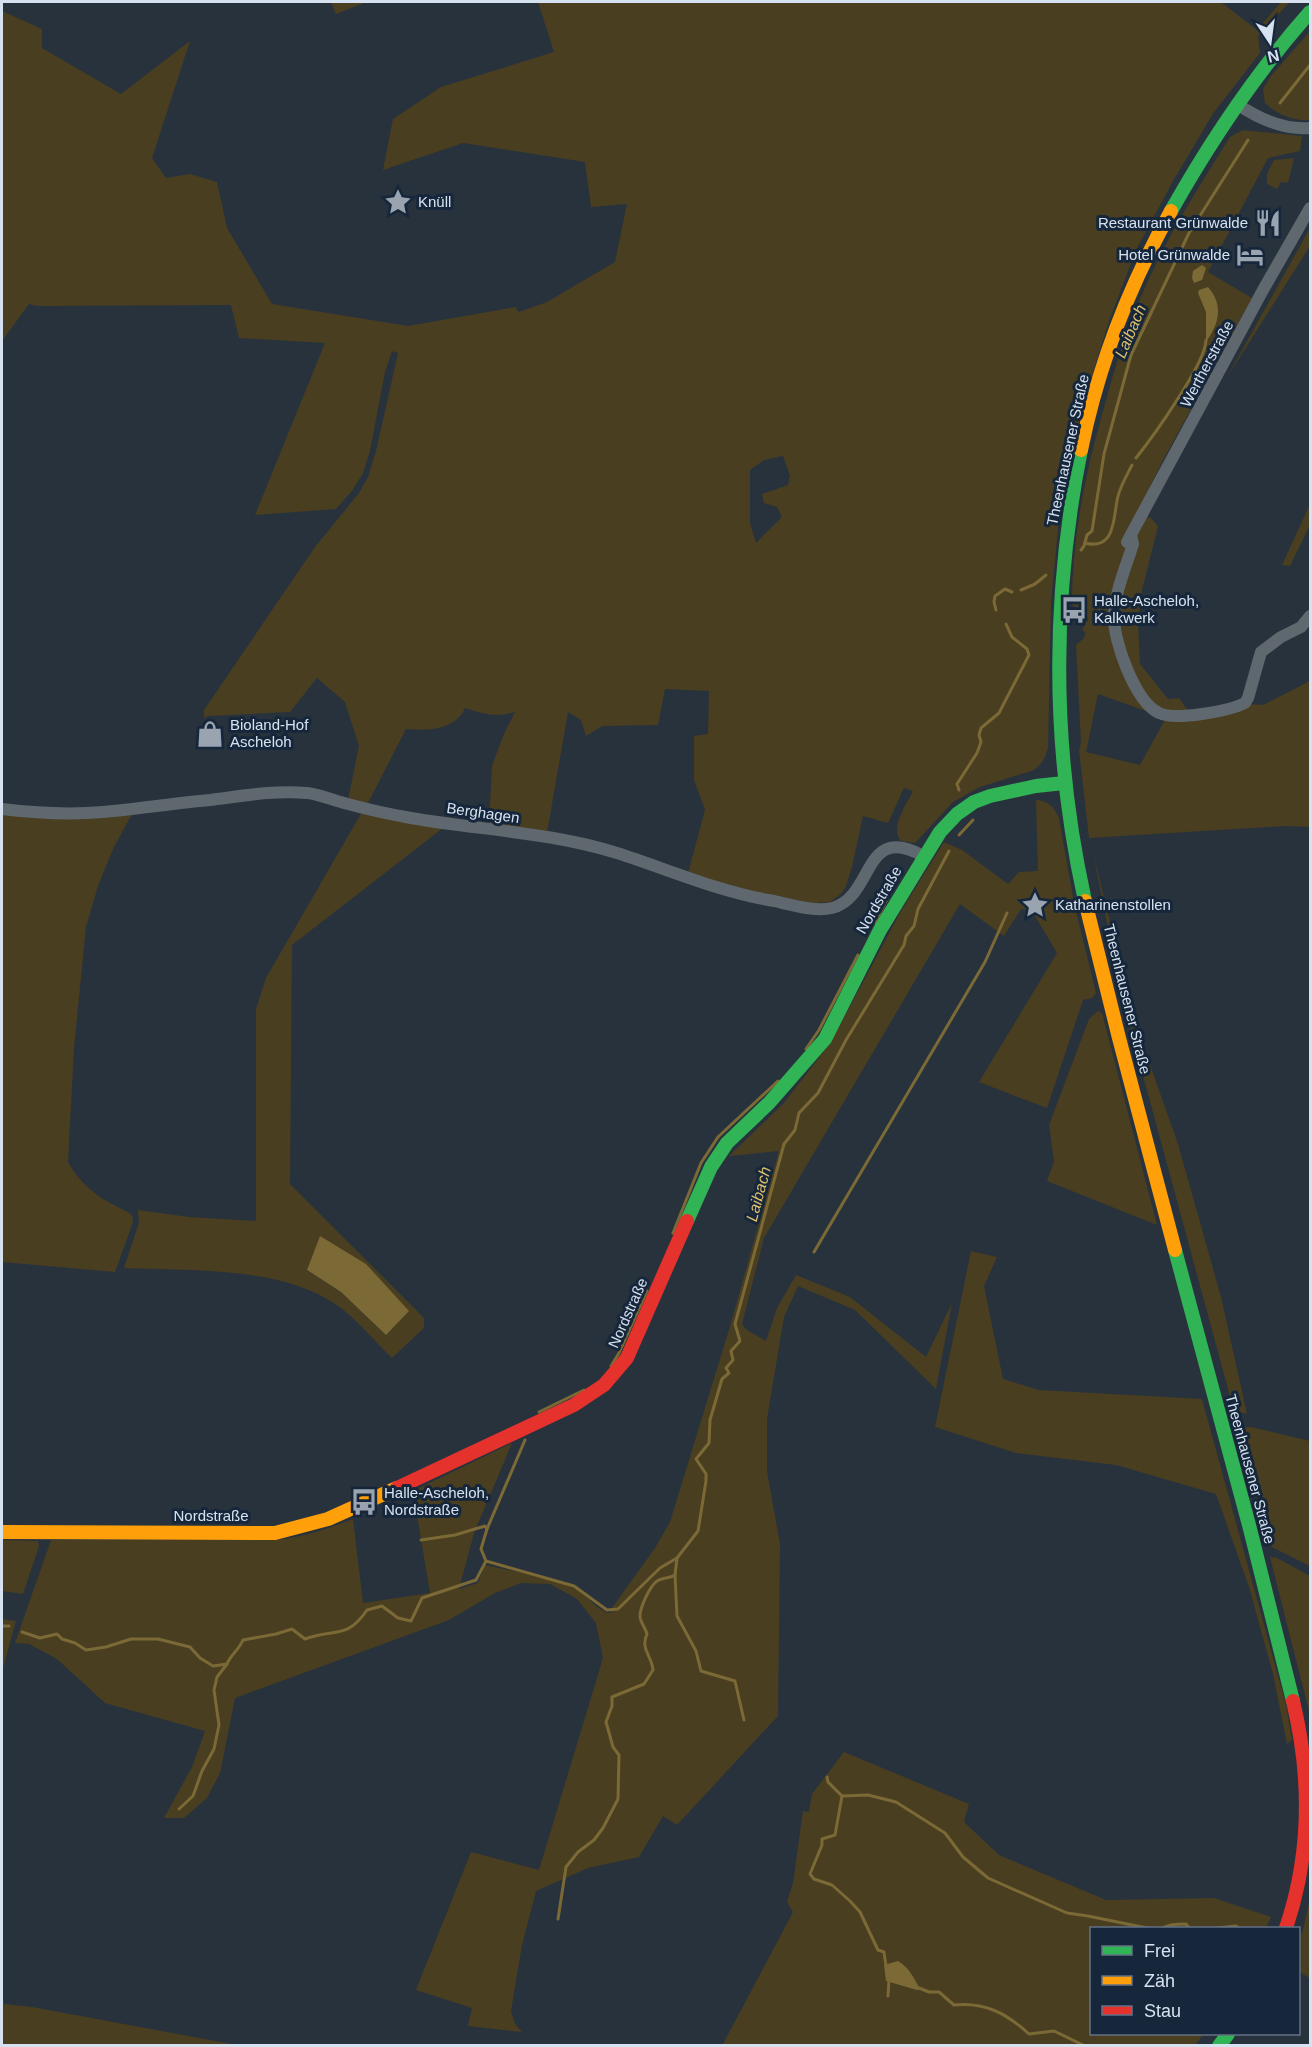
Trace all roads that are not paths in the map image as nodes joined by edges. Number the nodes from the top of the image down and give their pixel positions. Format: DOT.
graph roads {
  1 [pos="1311,12"];
  2 [pos="1237,104"];
  3 [pos="1311,128"];
  4 [pos="1311,208"];
  5 [pos="1131,535"];
  6 [pos="1124,548"];
  7 [pos="1311,616"];
  8 [pos="1064,783"];
  9 [pos="2,809"];
  10 [pos="923,856"];
  11 [pos="2,1532"];
  12 [pos="1307,1753"];
  13 [pos="1287,1927"];
  1 -- 2 [label="main road, Theenhausener Straße"];
  2 -- 3 [label="street"];
  2 -- 8 [label="main road, Theenhausener Straße"];
  4 -- 5 [label="street, Wertherstraße"];
  5 -- 6 [label="street, Wertherstraße"];
  5 -- 7 [label="street, Wertherstraße"];
  8 -- 10 [label="main road, Nordstraße"];
  8 -- 12 [label="main road, Theenhausener Straße"];
  9 -- 10 [label="street, Berghagen"];
  10 -- 11 [label="main road, Nordstraße"];
  12 -- 13 [label="main road, Theenhausener Straße"];
}
